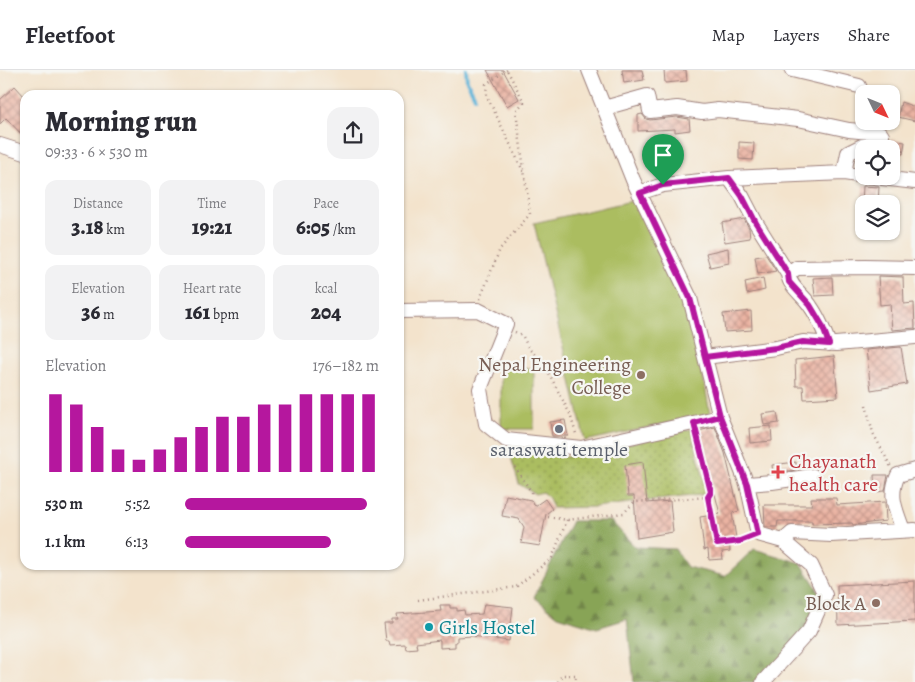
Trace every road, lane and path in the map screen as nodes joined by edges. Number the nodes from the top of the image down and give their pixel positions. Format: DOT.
graph roads {
  1 [pos="507,70"];
  2 [pos="589,70"];
  3 [pos="792,70"];
  4 [pos="855,85"];
  5 [pos="604,108"];
  6 [pos="0,145"];
  7 [pos="20,151"];
  8 [pos="844,173"];
  9 [pos="855,175"];
  10 [pos="525,176"];
  11 [pos="729,178"];
  12 [pos="900,180"];
  13 [pos="915,182"];
  14 [pos="640,193"];
  15 [pos="915,268"];
  16 [pos="788,274"];
  17 [pos="478,310"];
  18 [pos="404,311"];
  19 [pos="506,324"];
  20 [pos="915,338"];
  21 [pos="829,344"];
  22 [pos="705,357"];
  23 [pos="866,405"];
  24 [pos="720,416"];
  25 [pos="694,423"];
  26 [pos="581,448"];
  27 [pos="515,467"];
  28 [pos="915,470"];
  29 [pos="898,475"];
  30 [pos="813,476"];
  31 [pos="747,484"];
  32 [pos="534,496"];
  33 [pos="708,497"];
  34 [pos="548,517"];
  35 [pos="567,520"];
  36 [pos="909,530"];
  37 [pos="758,534"];
  38 [pos="783,542"];
  39 [pos="418,600"];
  40 [pos="558,682"];
  41 [pos="575,682"];
  42 [pos="763,682"];
  1 -- 10 [label="path"];
  1 -- 10 [label="path"];
  2 -- 5 [label="street"];
  3 -- 4 [label="street"];
  5 -- 8 [label="street"];
  5 -- 14 [label="street"];
  6 -- 7 [label="street"];
  8 -- 9 [label="street"];
  8 -- 11 [label="street"];
  10 -- 17 [label="path"];
  11 -- 14 [label="street"];
  11 -- 16 [label="street"];
  12 -- 13 [label="street"];
  14 -- 22 [label="street"];
  15 -- 16 [label="street"];
  16 -- 21 [label="street"];
  17 -- 18 [label="street"];
  17 -- 19 [label="street"];
  19 -- 26 [label="path"];
  19 -- 26 [label="street"];
  20 -- 21 [label="street"];
  21 -- 22 [label="street"];
  22 -- 24 [label="street"];
  23 -- 29 [label="path"];
  24 -- 25 [label="street"];
  24 -- 31 [label="street"];
  25 -- 26 [label="street"];
  25 -- 33 [label="path"];
  27 -- 32 [label="path"];
  28 -- 29 [label="street"];
  29 -- 36 [label="street"];
  30 -- 31 [label="street"];
  31 -- 37 [label="street"];
  33 -- 35 [label="path"];
  33 -- 37 [label="path"];
  34 -- 35 [label="path"];
  35 -- 39 [label="path"];
  36 -- 38 [label="street"];
  37 -- 38 [label="street"];
  38 -- 42 [label="street"];
  40 -- 41 [label="path"];
}
